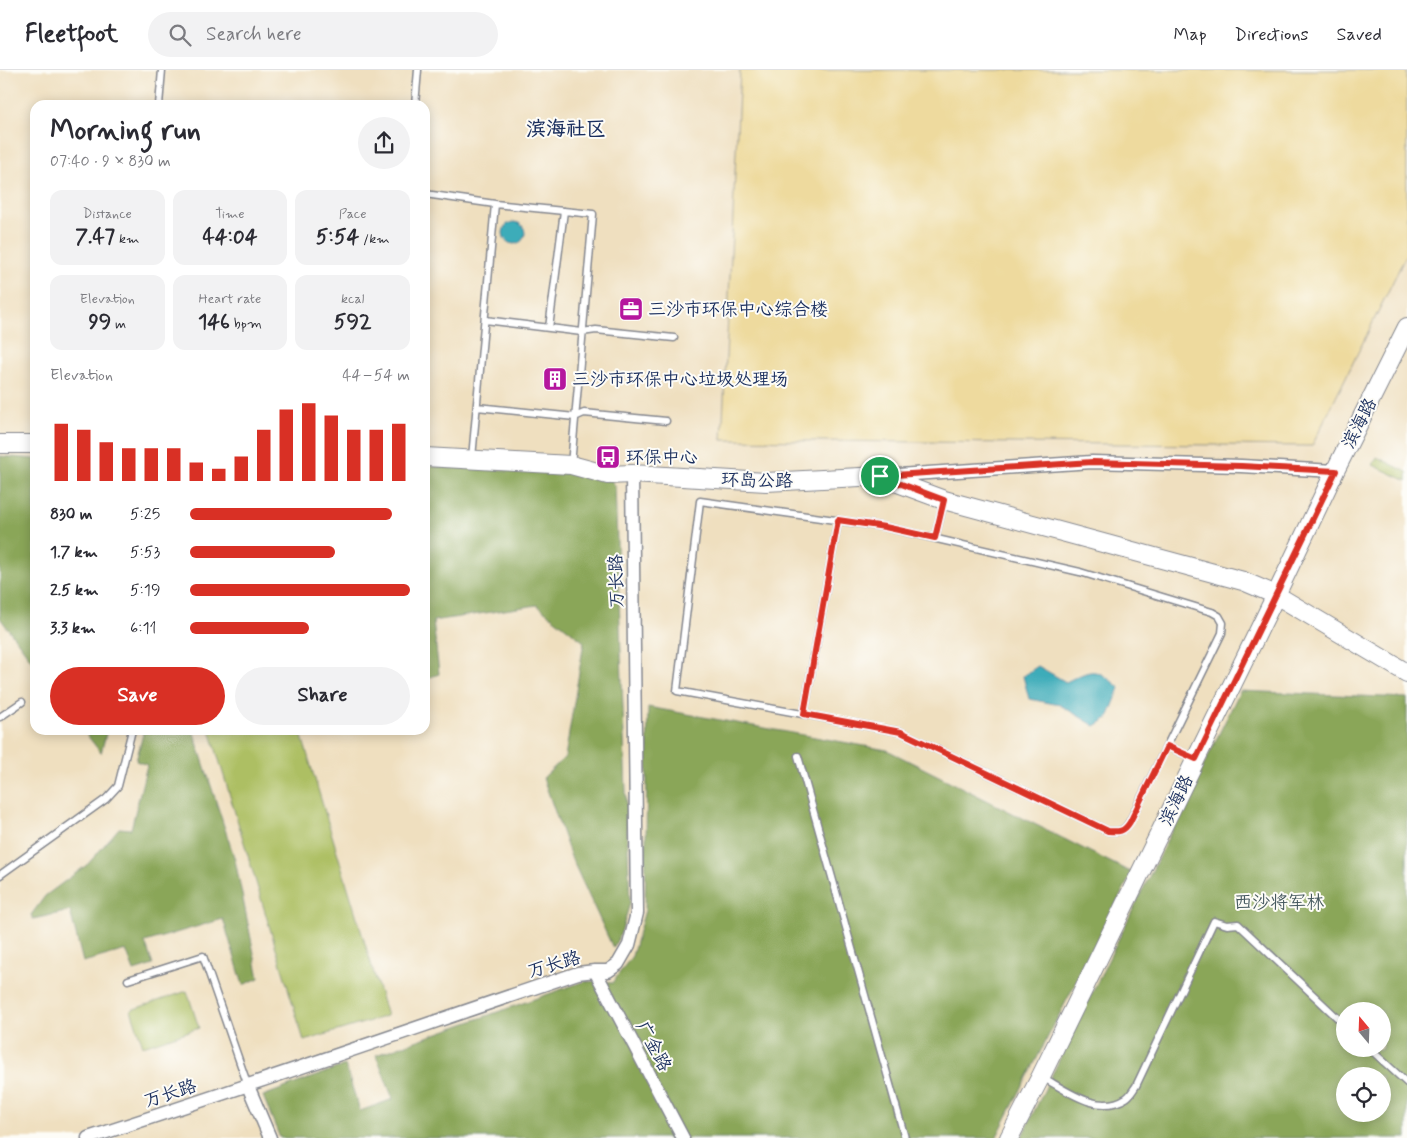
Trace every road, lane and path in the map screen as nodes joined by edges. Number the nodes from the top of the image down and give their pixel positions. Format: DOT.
graph roads {
  1 [pos="162,70"];
  2 [pos="418,70"];
  3 [pos="159,100"];
  4 [pos="415,100"];
  5 [pos="430,195"];
  6 [pos="495,204"];
  7 [pos="564,211"];
  8 [pos="485,320"];
  9 [pos="1407,327"];
  10 [pos="549,328"];
  11 [pos="582,332"];
  12 [pos="674,338"];
  13 [pos="477,407"];
  14 [pos="575,417"];
  15 [pos="666,421"];
  16 [pos="0,444"];
  17 [pos="30,444"];
  18 [pos="430,457"];
  19 [pos="472,459"];
  20 [pos="571,465"];
  21 [pos="1336,471"];
  22 [pos="632,474"];
  23 [pos="880,476"];
  24 [pos="944,500"];
  25 [pos="838,520"];
  26 [pos="935,538"];
  27 [pos="1276,596"];
  28 [pos="1407,673"];
  29 [pos="22,702"];
  30 [pos="804,714"];
  31 [pos="0,717"];
  32 [pos="131,735"];
  33 [pos="1167,746"];
  34 [pos="798,756"];
  35 [pos="1196,759"];
  36 [pos="0,875"];
  37 [pos="594,971"];
  38 [pos="128,980"];
  39 [pos="1336,1017"];
  40 [pos="1380,1058"];
  41 [pos="1041,1076"];
  42 [pos="1407,1083"];
  43 [pos="248,1086"];
  44 [pos="88,1138"];
  45 [pos="270,1138"];
  46 [pos="682,1138"];
  47 [pos="905,1138"];
  48 [pos="1009,1138"];
  1 -- 3 [label="lane"];
  2 -- 4 [label="lane"];
  5 -- 6 [label="lane"];
  6 -- 7 [label="lane"];
  6 -- 8 [label="lane"];
  7 -- 10 [label="lane"];
  7 -- 11 [label="lane"];
  8 -- 10 [label="lane"];
  8 -- 13 [label="lane"];
  9 -- 21 [label="street, 滨海路"];
  10 -- 11 [label="lane"];
  11 -- 12 [label="lane"];
  11 -- 14 [label="lane"];
  13 -- 14 [label="lane"];
  13 -- 19 [label="lane"];
  14 -- 15 [label="lane"];
  14 -- 20 [label="lane"];
  16 -- 17 [label="street"];
  18 -- 19 [label="street, 环岛公路"];
  19 -- 20 [label="street, 环岛公路"];
  20 -- 22 [label="street, 环岛公路"];
  21 -- 23 [label="street"];
  21 -- 27 [label="street, 滨海路"];
  22 -- 23 [label="street, 环岛公路"];
  22 -- 37 [label="street, 万长路"];
  23 -- 24 [label="street"];
  24 -- 26 [label="lane"];
  24 -- 27 [label="street"];
  25 -- 26 [label="lane"];
  25 -- 30 [label="lane"];
  25 -- 30 [label="lane"];
  26 -- 33 [label="lane"];
  27 -- 28 [label="street"];
  27 -- 35 [label="street, 滨海路"];
  29 -- 31 [label="lane"];
  30 -- 33 [label="lane"];
  32 -- 36 [label="lane"];
  33 -- 35 [label="lane"];
  34 -- 47 [label="lane"];
  35 -- 41 [label="street, 滨海路"];
  37 -- 43 [label="street, 万长路"];
  37 -- 46 [label="street, 广金路"];
  38 -- 43 [label="lane"];
  39 -- 41 [label="lane"];
  40 -- 42 [label="lane"];
  41 -- 48 [label="street, 滨海路"];
  43 -- 44 [label="street, 万长路"];
  43 -- 45 [label="street"];
}
